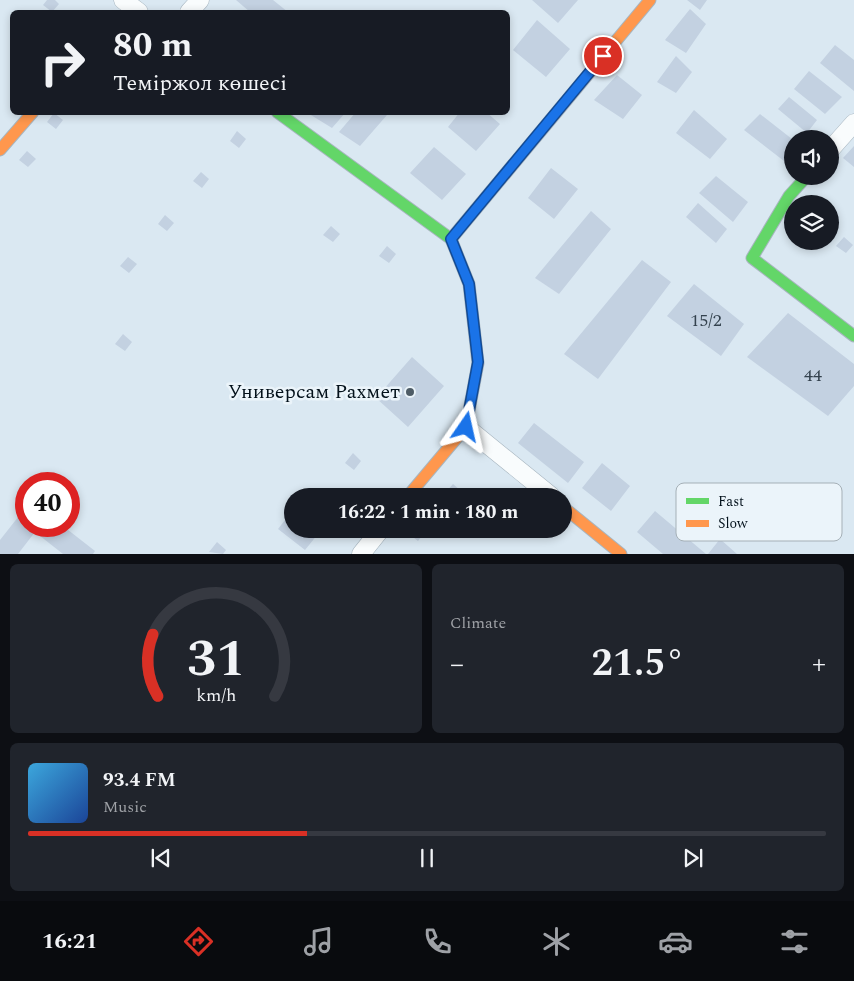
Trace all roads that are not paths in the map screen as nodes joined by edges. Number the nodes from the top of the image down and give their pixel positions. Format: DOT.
graph roads {
  1 [pos="200,0"];
  2 [pos="650,0"];
  3 [pos="191,10"];
  4 [pos="29,115"];
  5 [pos="281,115"];
  6 [pos="854,123"];
  7 [pos="839,140"];
  8 [pos="0,150"];
  9 [pos="799,185"];
  10 [pos="451,239"];
  11 [pos="854,336"];
  12 [pos="466,427"];
  13 [pos="415,488"];
  14 [pos="541,488"];
  15 [pos="572,514"];
  16 [pos="374,538"];
  17 [pos="361,554"];
  18 [pos="621,554"];
  1 -- 3 [label="street"];
  2 -- 10 [label="street"];
  4 -- 8 [label="street"];
  5 -- 10 [label="street"];
  6 -- 7 [label="street"];
  9 -- 11 [label="street"];
  10 -- 12 [label="street"];
  12 -- 13 [label="street"];
  12 -- 14 [label="street"];
  15 -- 18 [label="street"];
  16 -- 17 [label="street"];
}
